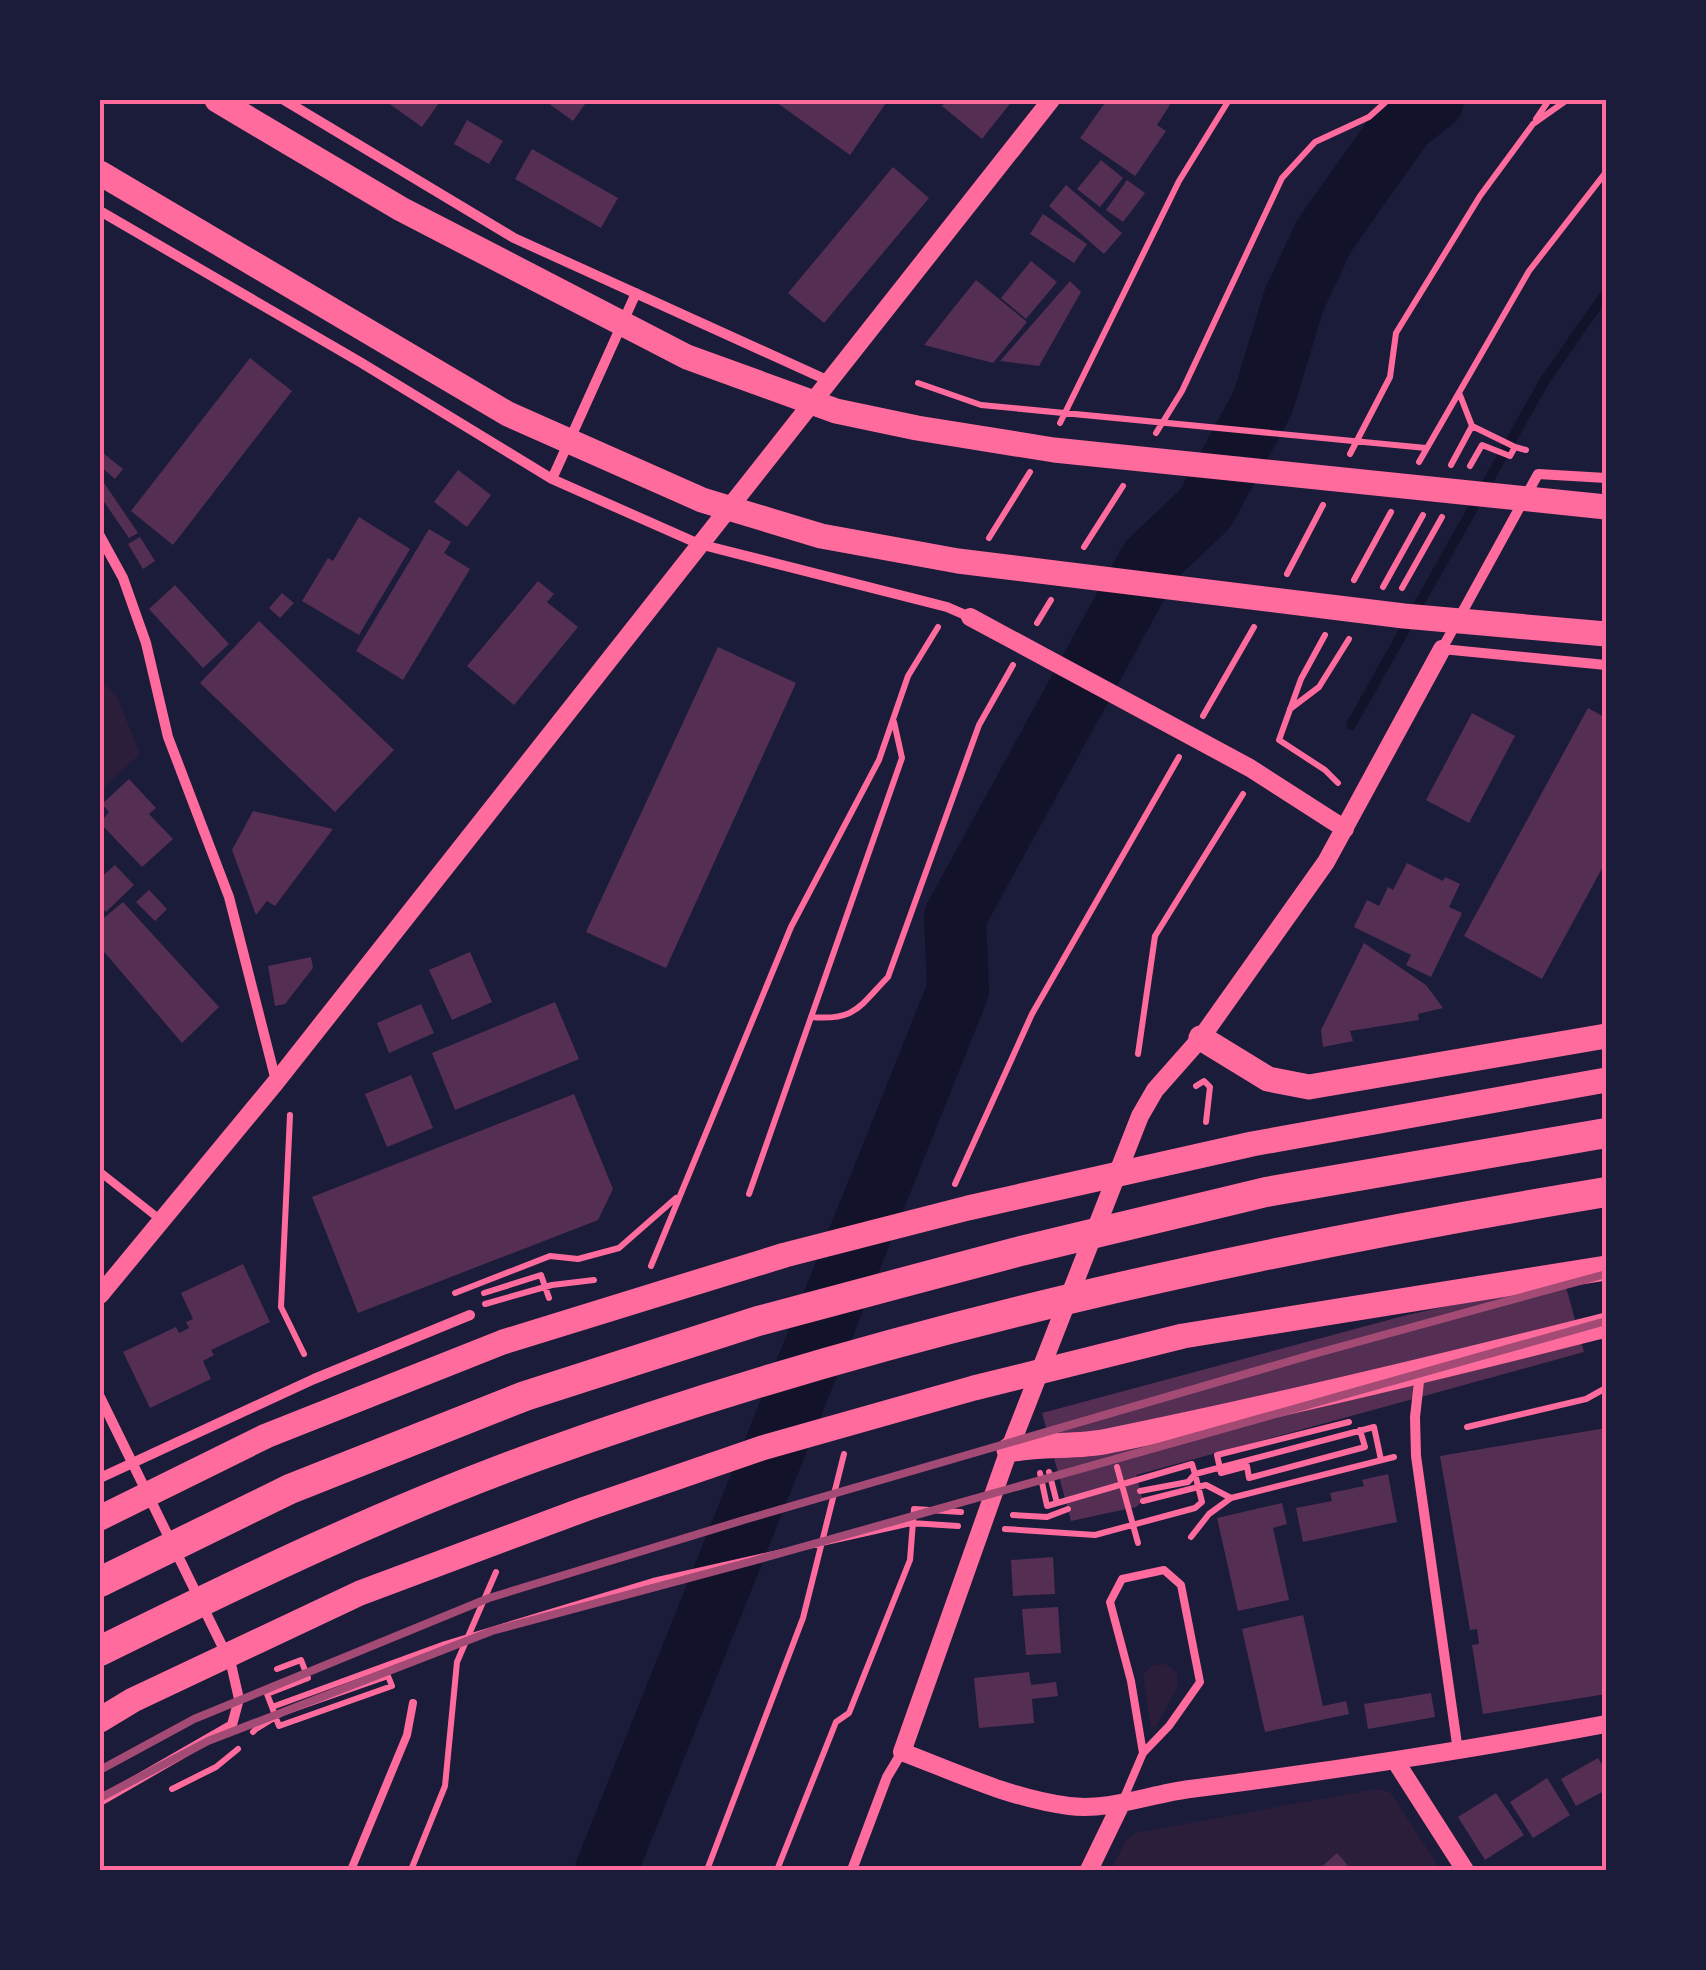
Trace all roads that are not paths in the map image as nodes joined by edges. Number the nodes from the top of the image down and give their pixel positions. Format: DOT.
graph roads {
  1 [pos="216,100"];
  2 [pos="284,100"];
  3 [pos="1051,100"];
  4 [pos="100,173"];
  5 [pos="100,211"];
  6 [pos="636,293"];
  7 [pos="829,381"];
  8 [pos="1606,478"];
  9 [pos="552,479"];
  10 [pos="1606,507"];
  11 [pos="100,536"];
  12 [pos="700,544"];
  13 [pos="970,616"];
  14 [pos="1606,634"];
  15 [pos="1442,650"];
  16 [pos="1606,665"];
  17 [pos="1345,829"];
  18 [pos="1606,1036"];
  19 [pos="1201,1038"];
  20 [pos="1606,1080"];
  21 [pos="276,1082"];
  22 [pos="1606,1133"];
  23 [pos="100,1172"];
  24 [pos="1606,1192"];
  25 [pos="162,1222"];
  26 [pos="1606,1268"];
  27 [pos="100,1295"];
  28 [pos="470,1315"];
  29 [pos="1606,1324"];
  30 [pos="1420,1372"];
  31 [pos="100,1397"];
  32 [pos="1009,1450"];
  33 [pos="130,1463"];
  34 [pos="100,1478"];
  35 [pos="100,1518"];
  36 [pos="100,1582"];
  37 [pos="100,1651"];
  38 [pos="413,1704"];
  39 [pos="100,1720"];
  40 [pos="1606,1724"];
  41 [pos="902,1752"];
  42 [pos="1458,1752"];
  43 [pos="1143,1753"];
  44 [pos="1396,1762"];
  45 [pos="100,1802"];
  46 [pos="1121,1804"];
  47 [pos="351,1870"];
  48 [pos="852,1870"];
  49 [pos="1090,1870"];
  50 [pos="1466,1870"];
  1 -- 10 [label="main road"];
  2 -- 6 [label="street"];
  3 -- 7 [label="street"];
  4 -- 14 [label="main road"];
  5 -- 9 [label="street"];
  6 -- 7 [label="street"];
  6 -- 9 [label="street"];
  7 -- 12 [label="street"];
  8 -- 15 [label="street"];
  9 -- 12 [label="street"];
  11 -- 21 [label="street"];
  12 -- 13 [label="street"];
  12 -- 21 [label="street"];
  13 -- 17 [label="street"];
  15 -- 16 [label="street"];
  15 -- 17 [label="street"];
  17 -- 19 [label="street"];
  18 -- 19 [label="main road"];
  19 -- 32 [label="street"];
  20 -- 35 [label="main road"];
  21 -- 25 [label="street"];
  22 -- 36 [label="highway"];
  23 -- 25 [label="lane"];
  24 -- 37 [label="highway"];
  25 -- 27 [label="street"];
  26 -- 39 [label="main road"];
  28 -- 33 [label="street"];
  29 -- 30 [label="main road"];
  30 -- 32 [label="main road"];
  30 -- 42 [label="street"];
  31 -- 33 [label="street"];
  32 -- 41 [label="street"];
  33 -- 34 [label="street"];
  33 -- 45 [label="street"];
  38 -- 47 [label="lane"];
  40 -- 42 [label="street"];
  41 -- 46 [label="street"];
  41 -- 48 [label="street"];
  42 -- 44 [label="street"];
  43 -- 43 [label="lane"];
  43 -- 46 [label="lane"];
  44 -- 46 [label="street"];
  44 -- 50 [label="street"];
  46 -- 49 [label="street"];
}
